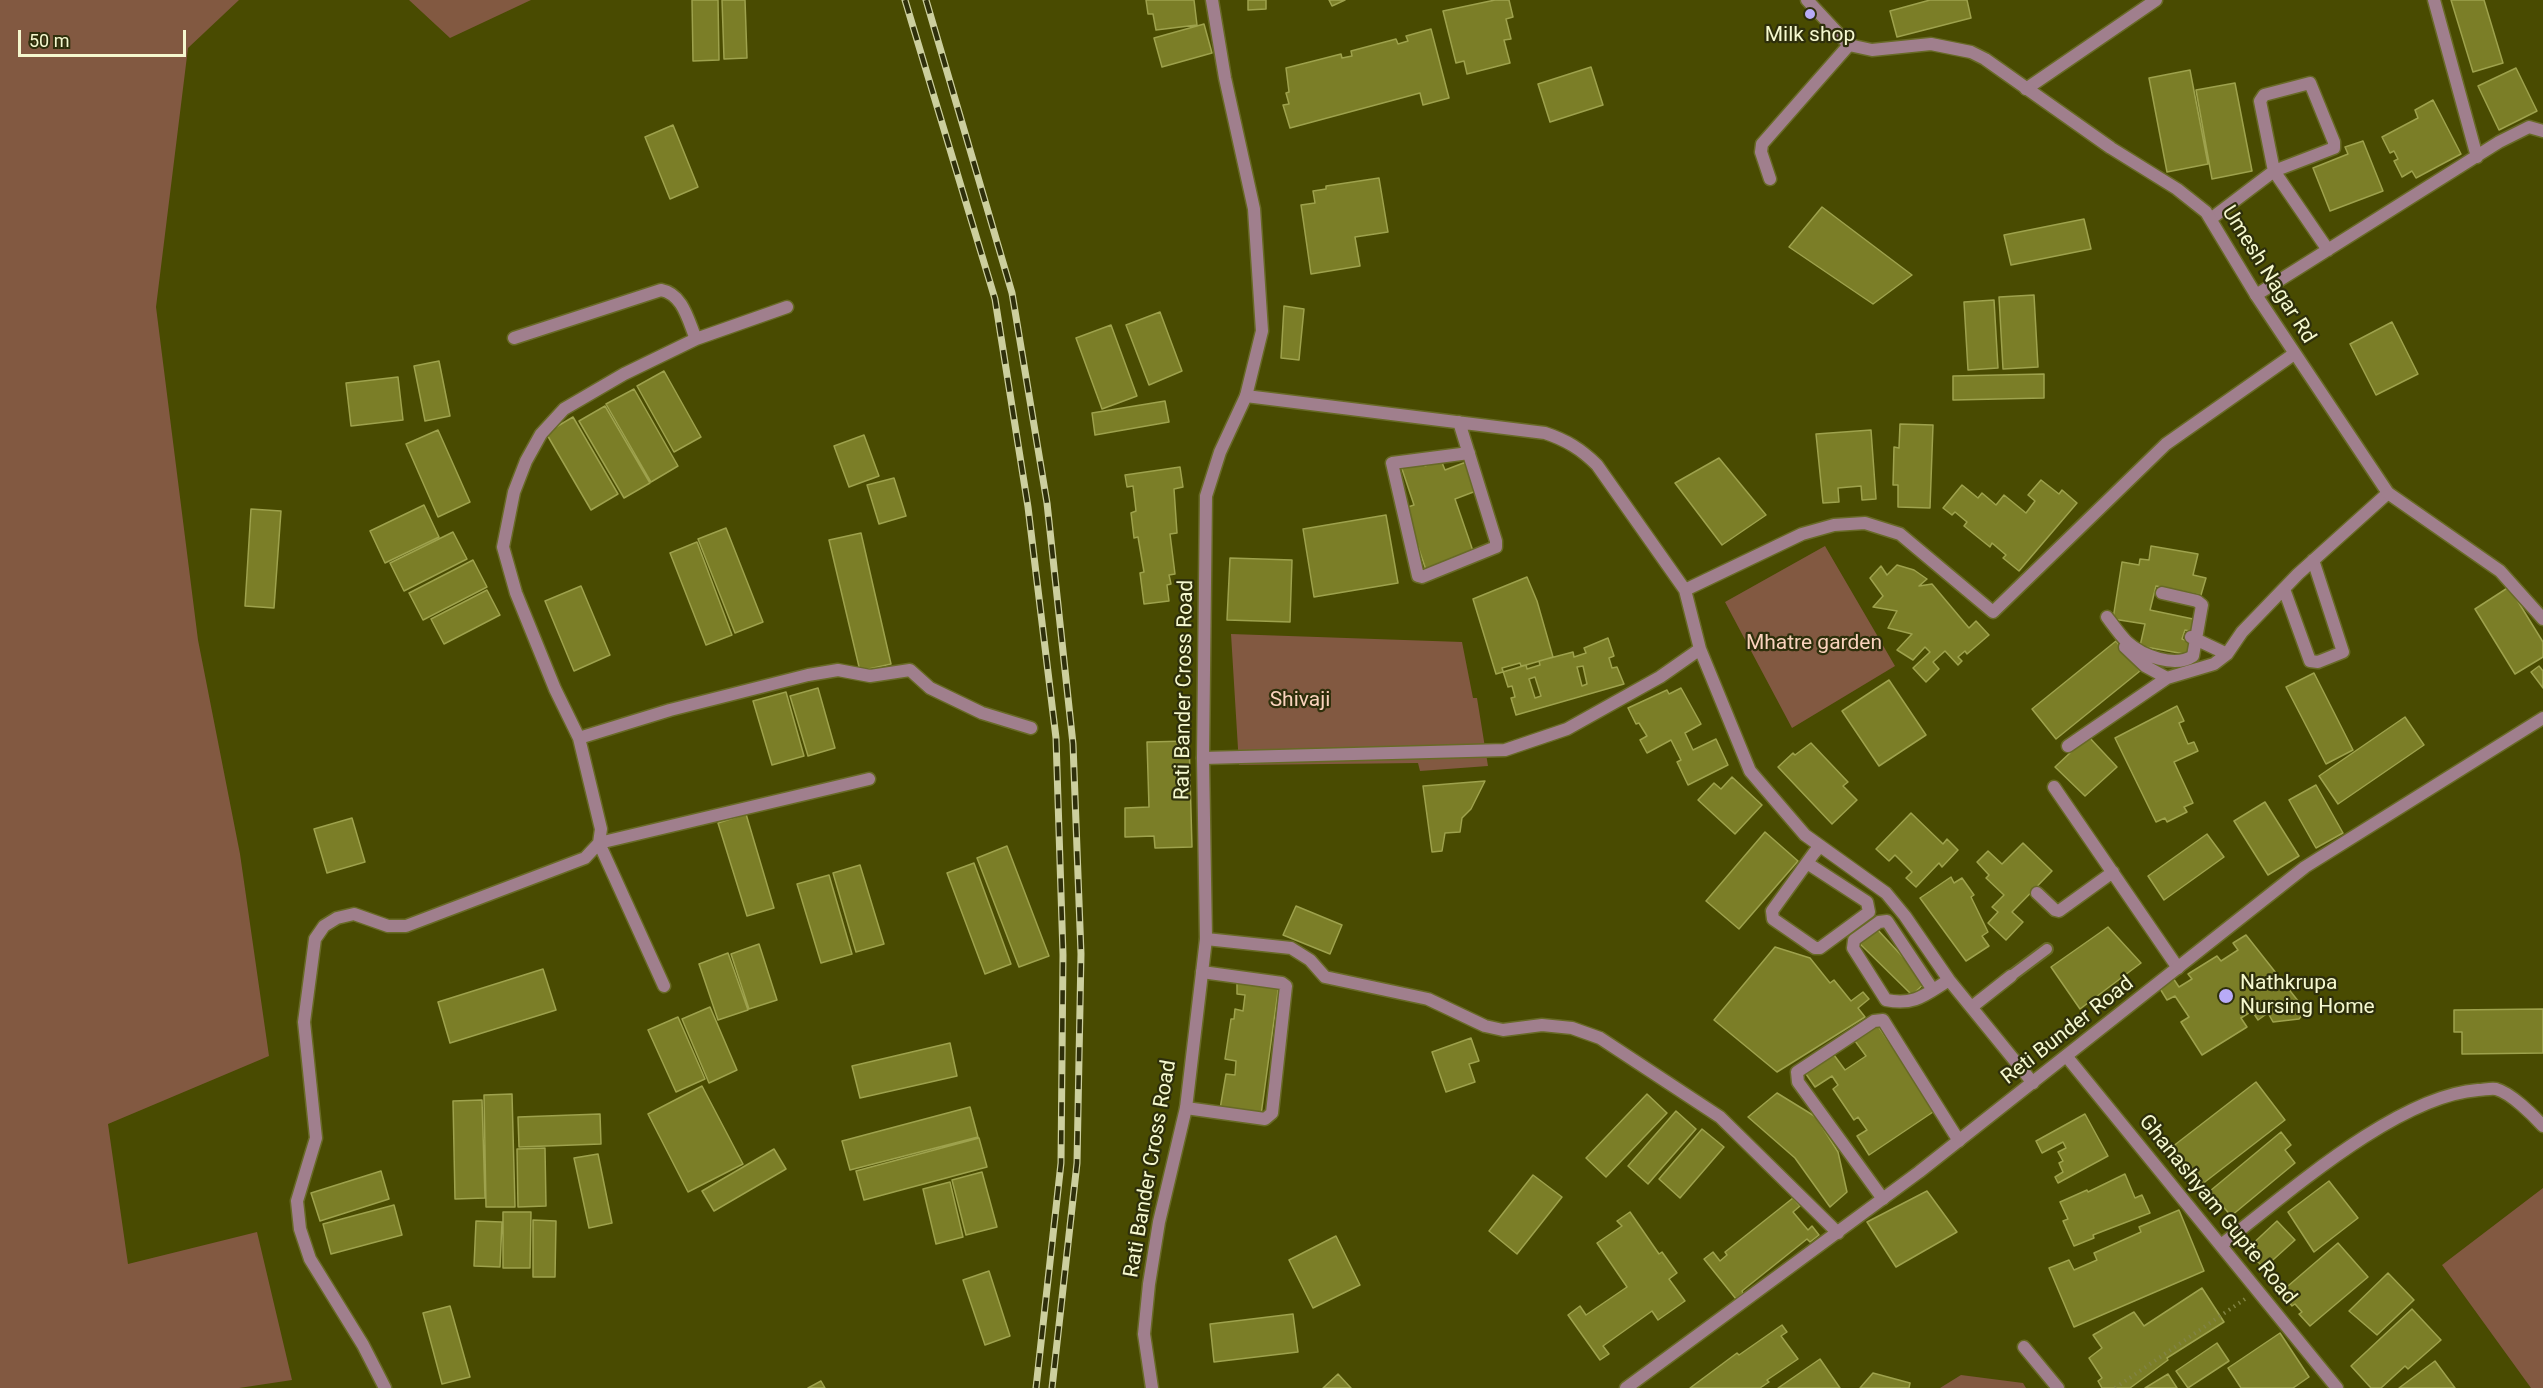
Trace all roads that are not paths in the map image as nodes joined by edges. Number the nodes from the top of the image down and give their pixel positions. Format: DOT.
graph roads {
  1 [pos="1212,0"];
  2 [pos="1807,0"];
  3 [pos="2156,0"];
  4 [pos="2434,0"];
  5 [pos="1849,45"];
  6 [pos="2026,89"];
  7 [pos="2543,131"];
  8 [pos="2477,157"];
  9 [pos="2274,171"];
  10 [pos="1770,179"];
  11 [pos="2212,218"];
  12 [pos="2328,250"];
  13 [pos="2256,296"];
  14 [pos="787,307"];
  15 [pos="514,338"];
  16 [pos="696,339"];
  17 [pos="2294,354"];
  18 [pos="1246,396"];
  19 [pos="1459,422"];
  20 [pos="1469,453"];
  21 [pos="2388,493"];
  22 [pos="2313,560"];
  23 [pos="2284,589"];
  24 [pos="1685,590"];
  25 [pos="2162,593"];
  26 [pos="2107,617"];
  27 [pos="2543,619"];
  28 [pos="2114,636"];
  29 [pos="2193,638"];
  30 [pos="1700,649"];
  31 [pos="2227,654"];
  32 [pos="2167,678"];
  33 [pos="2543,718"];
  34 [pos="1031,728"];
  35 [pos="579,738"];
  36 [pos="2068,746"];
  37 [pos="1203,758"];
  38 [pos="870,779"];
  39 [pos="2054,787"];
  40 [pos="599,843"];
  41 [pos="1820,846"];
  42 [pos="1807,863"];
  43 [pos="2113,872"];
  44 [pos="2037,893"];
  45 [pos="1206,939"];
  46 [pos="2046,949"];
  47 [pos="2178,968"];
  48 [pos="1202,972"];
  49 [pos="2011,976"];
  50 [pos="1949,980"];
  51 [pos="664,986"];
  52 [pos="1933,990"];
  53 [pos="1972,1006"];
  54 [pos="2067,1057"];
  55 [pos="2033,1083"];
  56 [pos="1186,1108"];
  57 [pos="2543,1126"];
  58 [pos="1959,1141"];
  59 [pos="1883,1199"];
  60 [pos="1838,1233"];
  61 [pos="2221,1245"];
  62 [pos="2024,1347"];
  63 [pos="385,1388"];
  64 [pos="1152,1388"];
  65 [pos="1626,1388"];
  66 [pos="2058,1388"];
  67 [pos="2337,1388"];
  1 -- 18 [label="street, Rati Bander Cross Road"];
  2 -- 5 [label="street"];
  3 -- 6 [label="street"];
  4 -- 8 [label="street"];
  5 -- 6 [label="street, Umesh Nagar Rd"];
  5 -- 10 [label="street"];
  6 -- 11 [label="street, Umesh Nagar Rd"];
  7 -- 8 [label="street"];
  8 -- 12 [label="street"];
  9 -- 9 [label="street"];
  9 -- 11 [label="street"];
  9 -- 12 [label="street"];
  11 -- 13 [label="street, Umesh Nagar Rd"];
  12 -- 13 [label="street"];
  13 -- 17 [label="street, Umesh Nagar Rd"];
  14 -- 16 [label="street"];
  15 -- 16 [label="street"];
  16 -- 35 [label="street"];
  17 -- 21 [label="street, Umesh Nagar Rd"];
  17 -- 24 [label="street"];
  18 -- 19 [label="street"];
  18 -- 37 [label="street, Rati Bander Cross Road"];
  19 -- 20 [label="street"];
  19 -- 24 [label="street"];
  20 -- 20 [label="street"];
  21 -- 22 [label="street"];
  21 -- 27 [label="street, Umesh Nagar Rd"];
  22 -- 23 [label="street"];
  22 -- 23 [label="street"];
  23 -- 31 [label="street"];
  24 -- 30 [label="street"];
  25 -- 29 [label="street"];
  26 -- 29 [label="street"];
  28 -- 32 [label="street"];
  29 -- 31 [label="street"];
  30 -- 37 [label="street"];
  30 -- 41 [label="street"];
  31 -- 32 [label="street"];
  32 -- 36 [label="street"];
  33 -- 47 [label="street, Reti Bunder Road"];
  34 -- 35 [label="street"];
  35 -- 40 [label="street"];
  37 -- 45 [label="street, Rati Bander Cross Road"];
  38 -- 40 [label="street"];
  39 -- 43 [label="street"];
  40 -- 51 [label="street"];
  40 -- 63 [label="street"];
  41 -- 42 [label="street"];
  41 -- 50 [label="street"];
  42 -- 42 [label="street"];
  43 -- 44 [label="street"];
  43 -- 47 [label="street"];
  45 -- 48 [label="street, Rati Bander Cross Road"];
  45 -- 60 [label="street"];
  46 -- 49 [label="lane"];
  47 -- 54 [label="street, Reti Bunder Road"];
  48 -- 56 [label="street, Rati Bander Cross Road"];
  48 -- 56 [label="street"];
  49 -- 53 [label="street"];
  50 -- 52 [label="street"];
  50 -- 53 [label="street"];
  52 -- 52 [label="street"];
  53 -- 55 [label="street"];
  54 -- 55 [label="street, Reti Bunder Road"];
  54 -- 61 [label="street, Ghanashyam Gupte Road"];
  55 -- 58 [label="street, Reti Bunder Road"];
  56 -- 64 [label="street, Rati Bander Cross Road"];
  57 -- 61 [label="street"];
  58 -- 59 [label="street, Reti Bunder Road"];
  58 -- 59 [label="street"];
  59 -- 60 [label="street, Reti Bunder Road"];
  60 -- 65 [label="street, Reti Bunder Road"];
  61 -- 67 [label="street, Ghanashyam Gupte Road"];
  62 -- 66 [label="street"];
}
